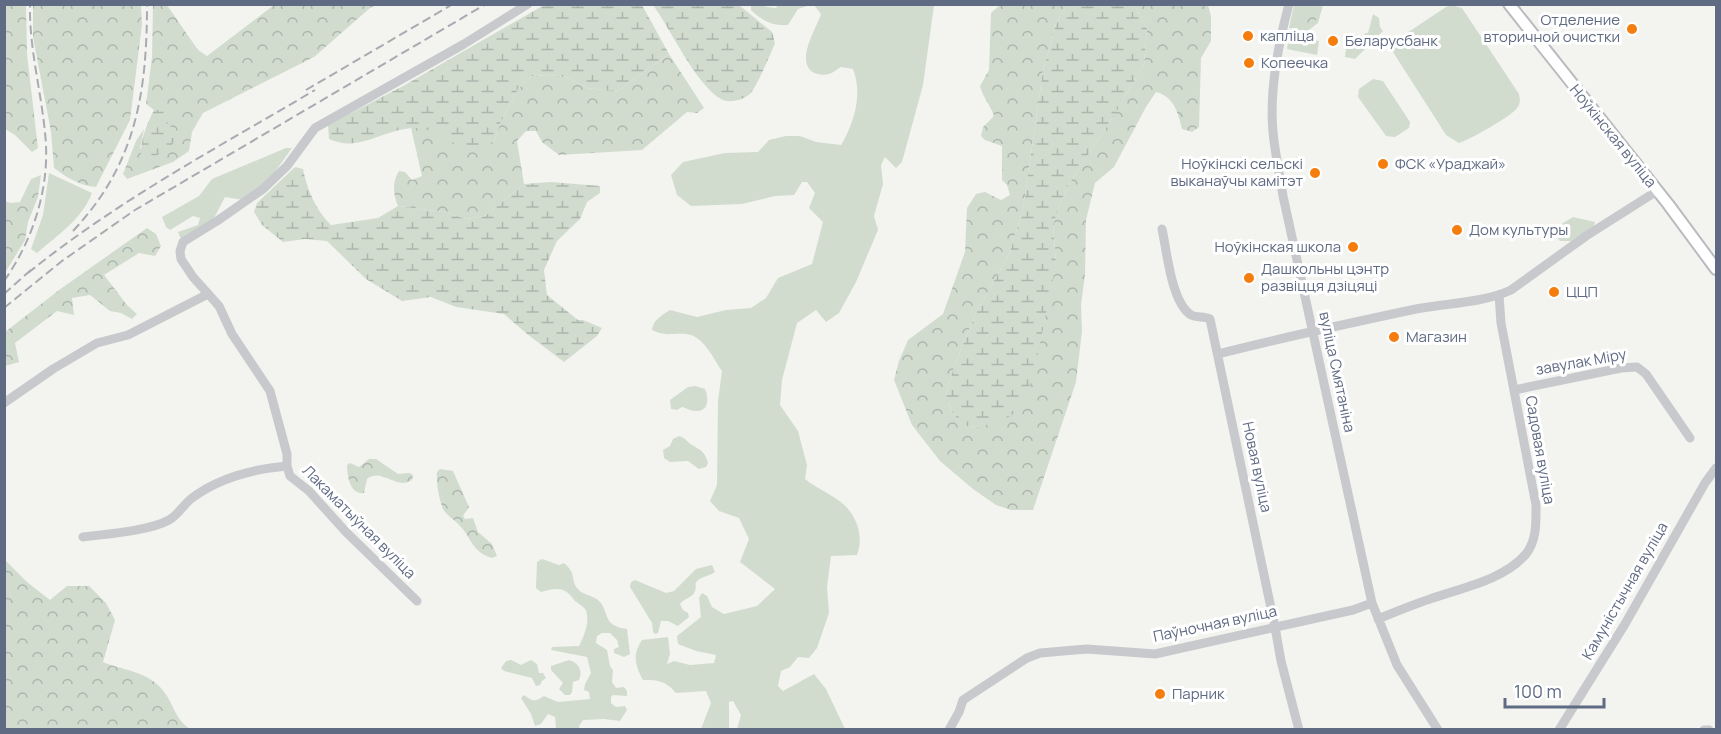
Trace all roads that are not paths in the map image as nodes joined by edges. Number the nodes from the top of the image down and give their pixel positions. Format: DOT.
graph roads {
  1 [pos="528,4"];
  2 [pos="1289,4"];
  3 [pos="1509,4"];
  4 [pos="1657,191"];
  5 [pos="1162,229"];
  6 [pos="1716,269"];
  7 [pos="208,294"];
  8 [pos="1499,296"];
  9 [pos="1312,330"];
  10 [pos="1218,354"];
  11 [pos="1514,390"];
  12 [pos="4,403"];
  13 [pos="1690,438"];
  14 [pos="287,466"];
  15 [pos="1716,468"];
  16 [pos="83,537"];
  17 [pos="417,601"];
  18 [pos="1372,603"];
  19 [pos="1378,619"];
  20 [pos="1275,627"];
  21 [pos="949,729"];
  22 [pos="1299,729"];
  23 [pos="1438,729"];
  24 [pos="1559,729"];
  25 [pos="1704,729"];
  26 [pos="1709,729"];
  1 -- 7 [label="street"];
  2 -- 9 [label="street, вуліца Смятаніна"];
  3 -- 4 [label="main road, Ноўкінская вуліца"];
  4 -- 6 [label="main road, Ноўкінская вуліца"];
  4 -- 8 [label="street"];
  5 -- 10 [label="street, Новая вуліца"];
  7 -- 12 [label="street"];
  7 -- 14 [label="street"];
  8 -- 9 [label="street"];
  8 -- 11 [label="street, Садовая вуліца"];
  9 -- 10 [label="street"];
  9 -- 18 [label="street, вуліца Смятаніна"];
  10 -- 20 [label="street, Новая вуліца"];
  11 -- 13 [label="street, завулак Міру"];
  11 -- 19 [label="street, Садовая вуліца"];
  14 -- 16 [label="street, Лакаматыўная вуліца"];
  14 -- 17 [label="street, Лакаматыўная вуліца"];
  15 -- 24 [label="street, Камуністычная вуліца"];
  18 -- 19 [label="street, вуліца Смятаніна"];
  18 -- 20 [label="street, Паўночная вуліца"];
  19 -- 23 [label="street, вуліца Смятаніна"];
  20 -- 21 [label="street, Паўночная вуліца"];
  20 -- 22 [label="street, Новая вуліца"];
  25 -- 26 [label="street"];
}
